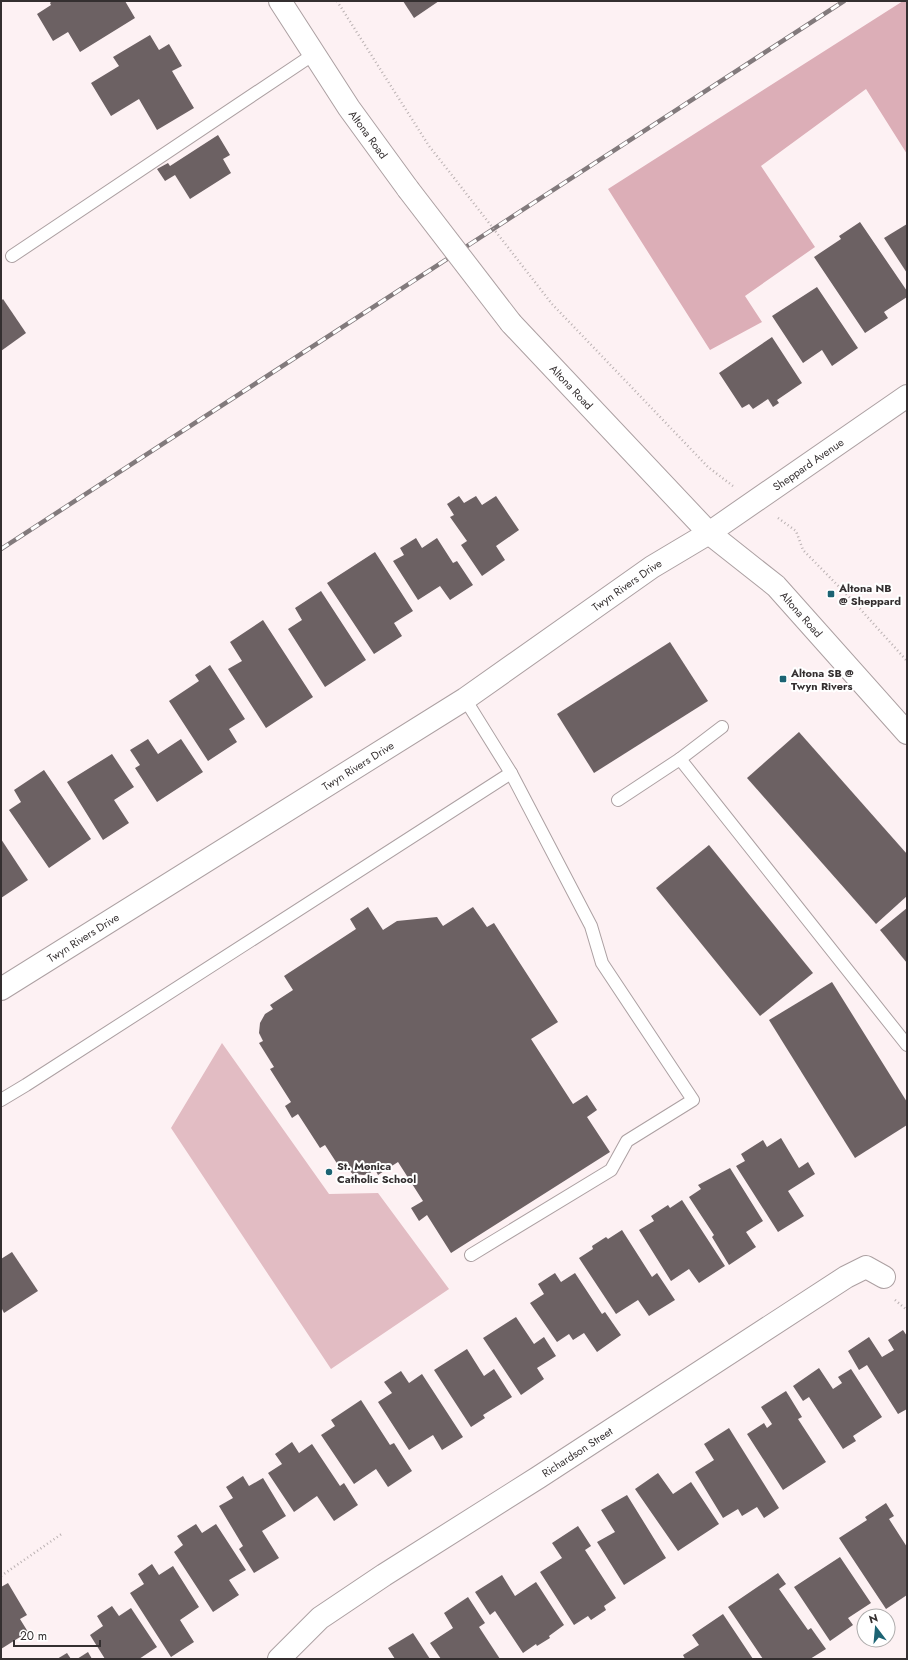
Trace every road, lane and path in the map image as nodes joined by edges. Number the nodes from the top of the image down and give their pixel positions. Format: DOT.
graph roads {
  1 [pos="280,1"];
  2 [pos="337,1"];
  3 [pos="314,54"];
  4 [pos="12,256"];
  5 [pos="907,396"];
  6 [pos="755,501"];
  7 [pos="709,533"];
  8 [pos="907,662"];
  9 [pos="465,699"];
  10 [pos="722,727"];
  11 [pos="907,734"];
  12 [pos="680,759"];
  13 [pos="511,773"];
  14 [pos="618,800"];
  15 [pos="1,989"];
  16 [pos="907,1045"];
  17 [pos="1,1100"];
  18 [pos="471,1255"];
  19 [pos="884,1278"];
  20 [pos="63,1532"];
  21 [pos="1,1576"];
  22 [pos="279,1659"];
  1 -- 3 [label="street, Altona Road"];
  2 -- 6 [label="path, bridge"];
  3 -- 4 [label="lane"];
  3 -- 7 [label="street, Altona Road, bridge"];
  5 -- 6 [label="street, Sheppard Avenue"];
  6 -- 7 [label="street, Sheppard Avenue"];
  6 -- 8 [label="path"];
  7 -- 9 [label="street, Twyn Rivers Drive"];
  7 -- 11 [label="street, Altona Road"];
  9 -- 13 [label="lane"];
  9 -- 15 [label="street, Twyn Rivers Drive"];
  10 -- 12 [label="lane"];
  12 -- 14 [label="lane"];
  12 -- 16 [label="lane"];
  13 -- 17 [label="lane"];
  13 -- 18 [label="lane"];
  19 -- 22 [label="street, Richardson Street"];
  20 -- 21 [label="path"];
}
